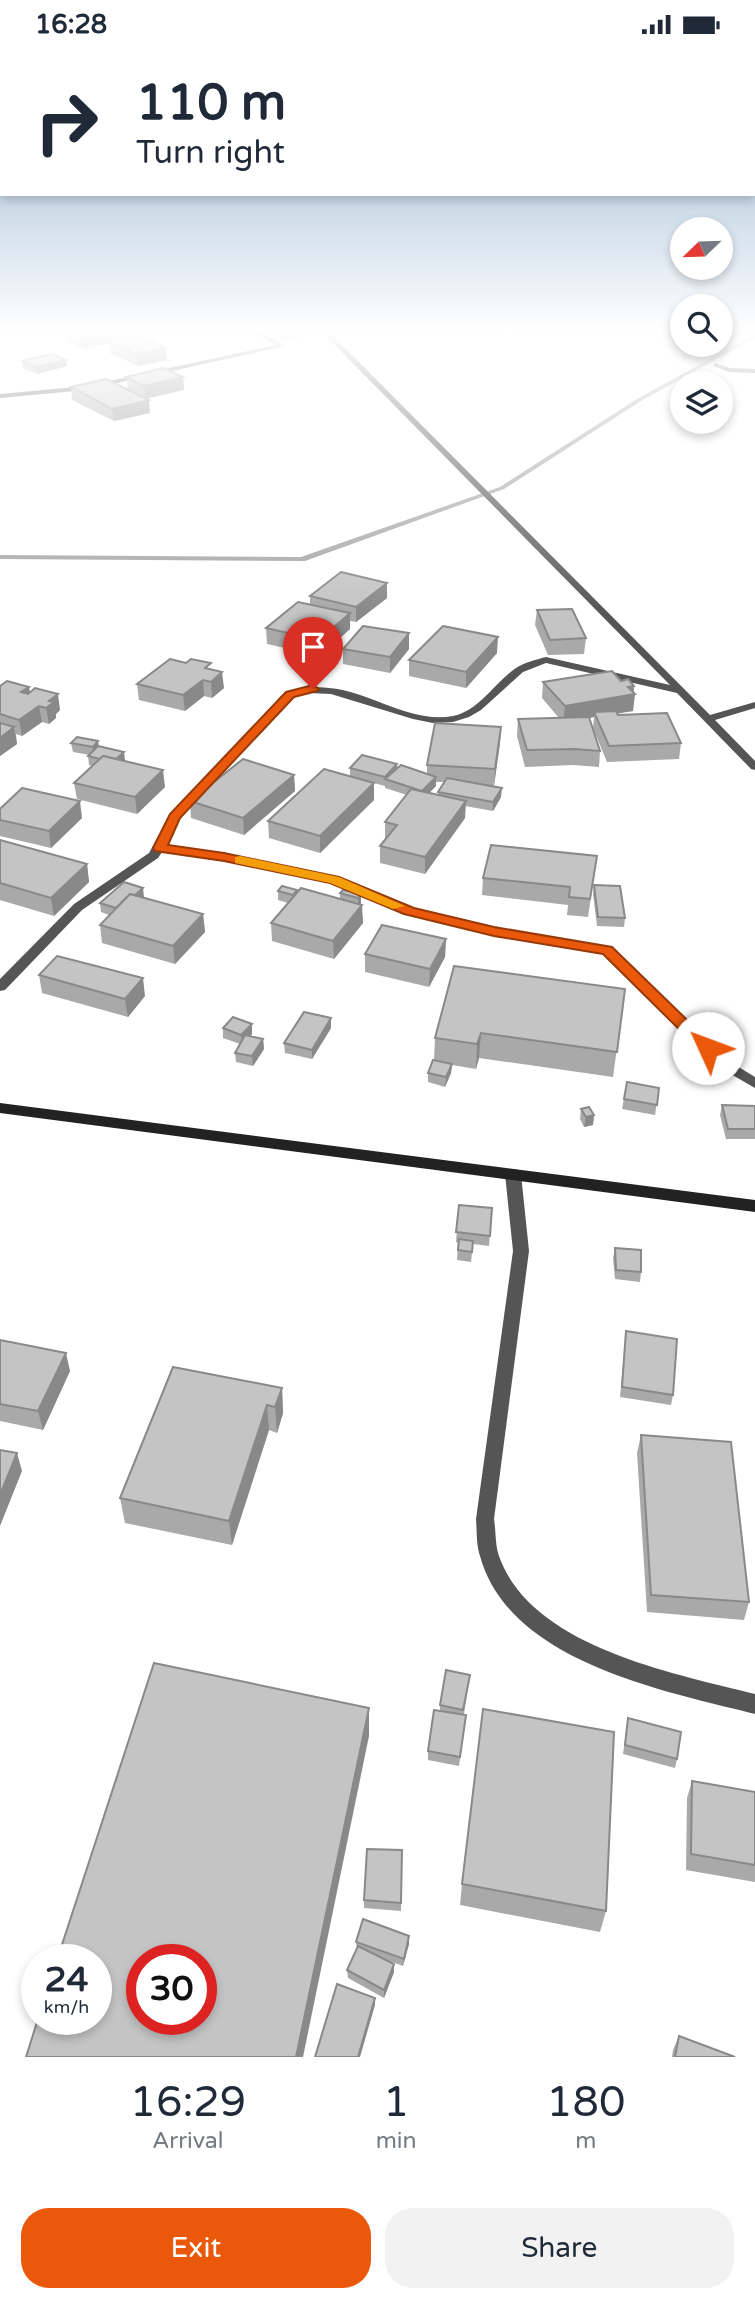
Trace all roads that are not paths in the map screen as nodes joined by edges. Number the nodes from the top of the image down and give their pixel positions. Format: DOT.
graph roads {
  1 [pos="419,426"];
  2 [pos="678,690"];
  3 [pos="755,705"];
  4 [pos="707,719"];
  5 [pos="755,767"];
  6 [pos="160,848"];
  7 [pos="0,987"];
  8 [pos="755,1083"];
  9 [pos="0,1108"];
  10 [pos="513,1174"];
  11 [pos="755,1206"];
  12 [pos="755,1704"];
  1 -- 2 [label="street"];
  2 -- 4 [label="street"];
  2 -- 6 [label="street"];
  3 -- 4 [label="street"];
  4 -- 5 [label="street"];
  6 -- 7 [label="street"];
  6 -- 8 [label="street"];
  9 -- 10 [label="main road"];
  10 -- 11 [label="main road"];
  10 -- 12 [label="street"];
}
